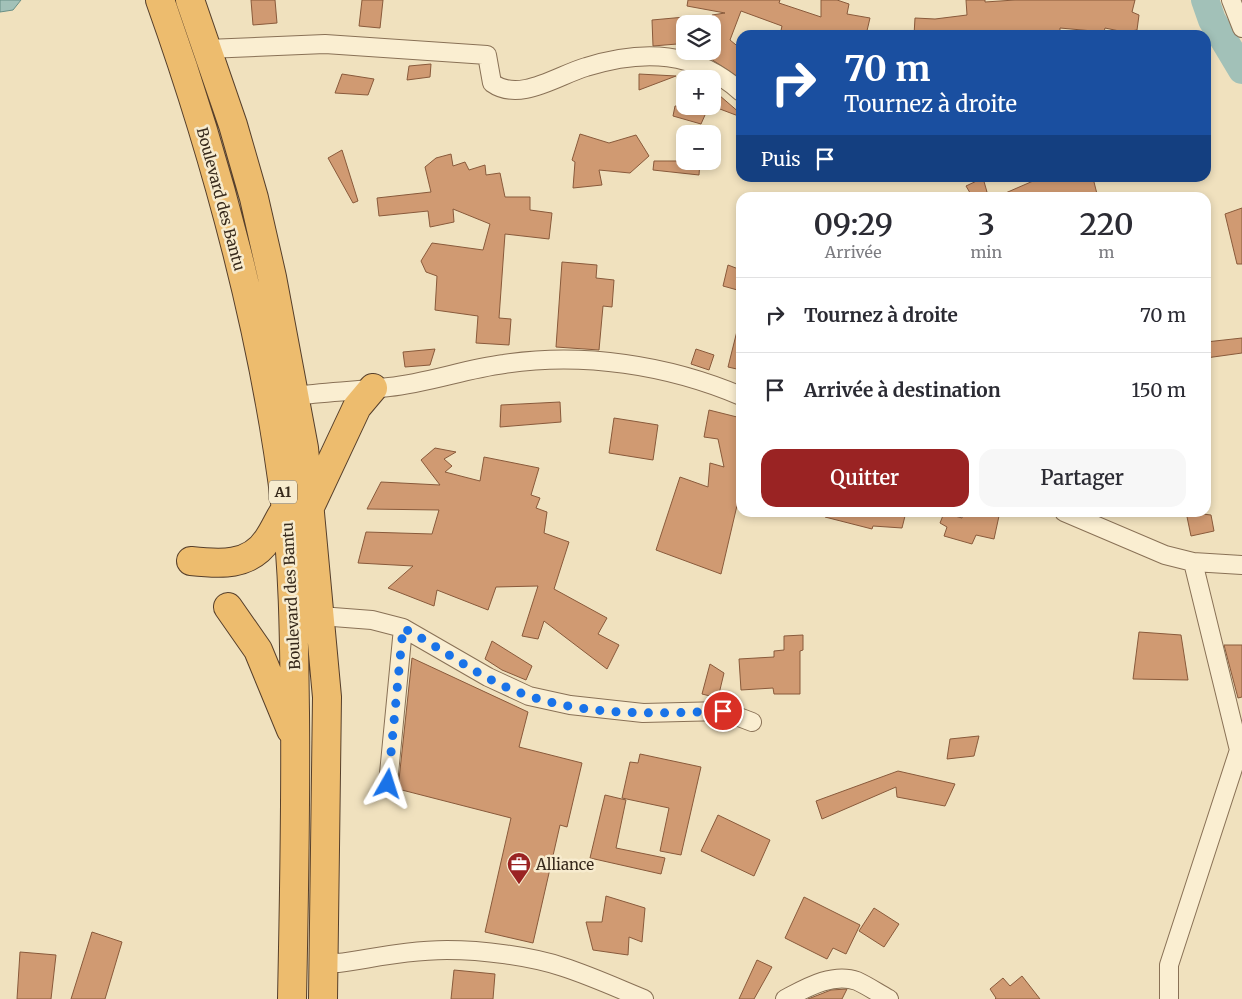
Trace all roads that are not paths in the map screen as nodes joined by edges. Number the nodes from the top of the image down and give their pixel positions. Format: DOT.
graph roads {
  1 [pos="160,0"];
  2 [pos="190,0"];
  3 [pos="1232,0"];
  4 [pos="1242,28"];
  5 [pos="207,49"];
  6 [pos="736,88"];
  7 [pos="373,388"];
  8 [pos="736,394"];
  9 [pos="294,396"];
  10 [pos="298,507"];
  11 [pos="1076,517"];
  12 [pos="191,561"];
  13 [pos="1193,562"];
  14 [pos="1242,566"];
  15 [pos="228,608"];
  16 [pos="320,616"];
  17 [pos="403,628"];
  18 [pos="752,722"];
  19 [pos="295,740"];
  20 [pos="388,784"];
  21 [pos="324,961"];
  22 [pos="292,999"];
  23 [pos="322,999"];
  24 [pos="644,999"];
  25 [pos="785,999"];
  26 [pos="889,999"];
  27 [pos="1168,999"];
  1 -- 10 [label="highway, Boulevard des Bantu / A1"];
  2 -- 5 [label="highway, Boulevard des Bantu / A1"];
  3 -- 4 [label="street"];
  5 -- 6 [label="street"];
  5 -- 9 [label="highway, Boulevard des Bantu / A1"];
  7 -- 8 [label="street"];
  7 -- 9 [label="street"];
  7 -- 10 [label="highway"];
  9 -- 10 [label="highway, Boulevard des Bantu / A1"];
  10 -- 12 [label="highway"];
  10 -- 16 [label="highway, Boulevard des Bantu / A1"];
  10 -- 19 [label="highway, Boulevard des Bantu / A1"];
  11 -- 13 [label="street"];
  13 -- 14 [label="street"];
  13 -- 27 [label="street"];
  15 -- 19 [label="highway"];
  16 -- 17 [label="street"];
  16 -- 21 [label="highway, Boulevard des Bantu / A1"];
  17 -- 18 [label="street"];
  17 -- 20 [label="street"];
  19 -- 22 [label="highway, Boulevard des Bantu / A1"];
  21 -- 23 [label="highway, Boulevard des Bantu / A1"];
  21 -- 24 [label="street"];
  25 -- 26 [label="street"];
}
